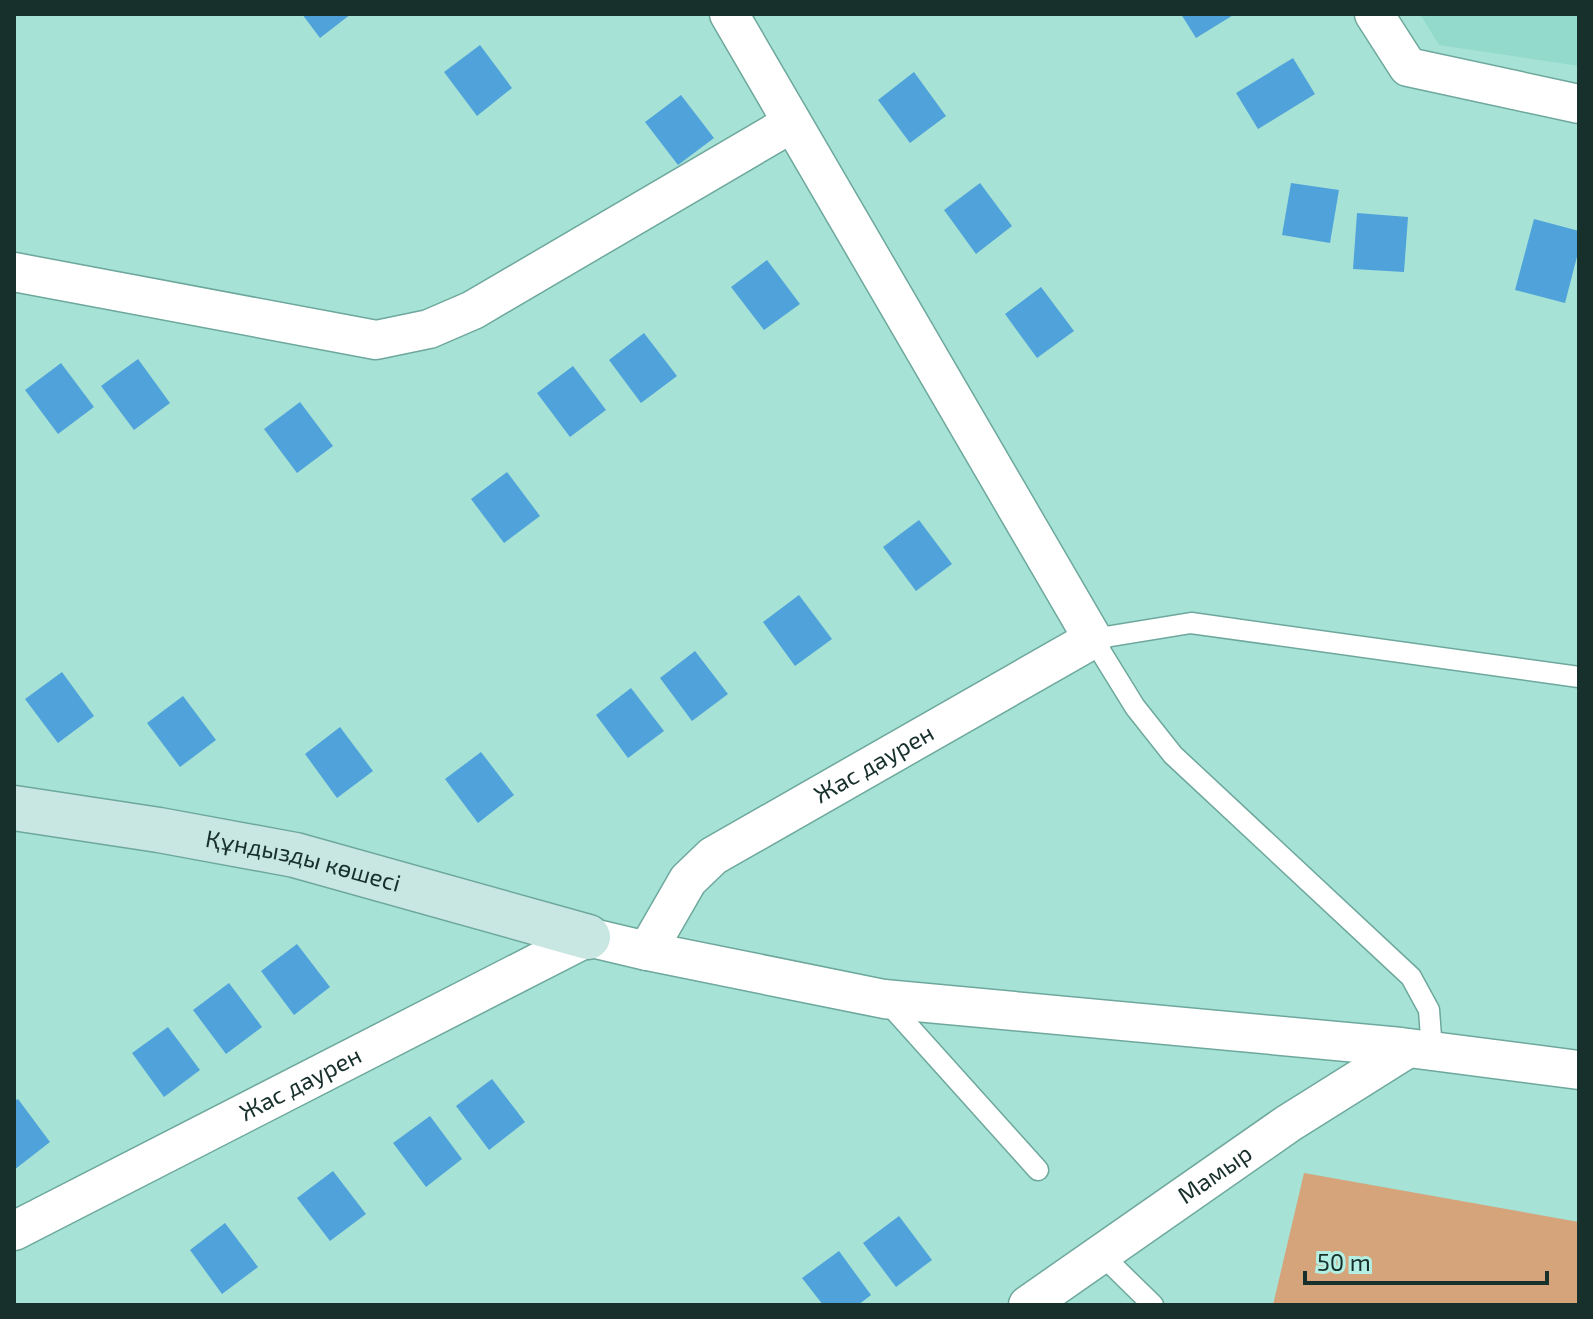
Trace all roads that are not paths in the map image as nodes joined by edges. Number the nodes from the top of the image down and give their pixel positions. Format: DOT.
graph roads {
  1 [pos="729,14"];
  2 [pos="1374,14"];
  3 [pos="1579,104"];
  4 [pos="792,123"];
  5 [pos="14,272"];
  6 [pos="1093,639"];
  7 [pos="1579,677"];
  8 [pos="14,808"];
  9 [pos="588,937"];
  10 [pos="647,951"];
  11 [pos="884,999"];
  12 [pos="1419,1050"];
  13 [pos="1579,1070"];
  14 [pos="1038,1170"];
  15 [pos="14,1231"];
  16 [pos="1102,1255"];
  17 [pos="1028,1305"];
  18 [pos="1153,1305"];
  1 -- 4 [label="street"];
  2 -- 3 [label="street"];
  4 -- 5 [label="street"];
  4 -- 6 [label="street"];
  6 -- 7 [label="lane"];
  6 -- 10 [label="street, Жас даурен"];
  6 -- 12 [label="lane"];
  8 -- 9 [label="street, Құндызды көшесі"];
  9 -- 10 [label="street"];
  9 -- 15 [label="street, Жас даурен"];
  10 -- 11 [label="street"];
  11 -- 12 [label="street"];
  11 -- 14 [label="lane"];
  12 -- 13 [label="street"];
  12 -- 16 [label="street, Мамыр"];
  16 -- 17 [label="street, Мамыр"];
  16 -- 18 [label="lane"];
}
